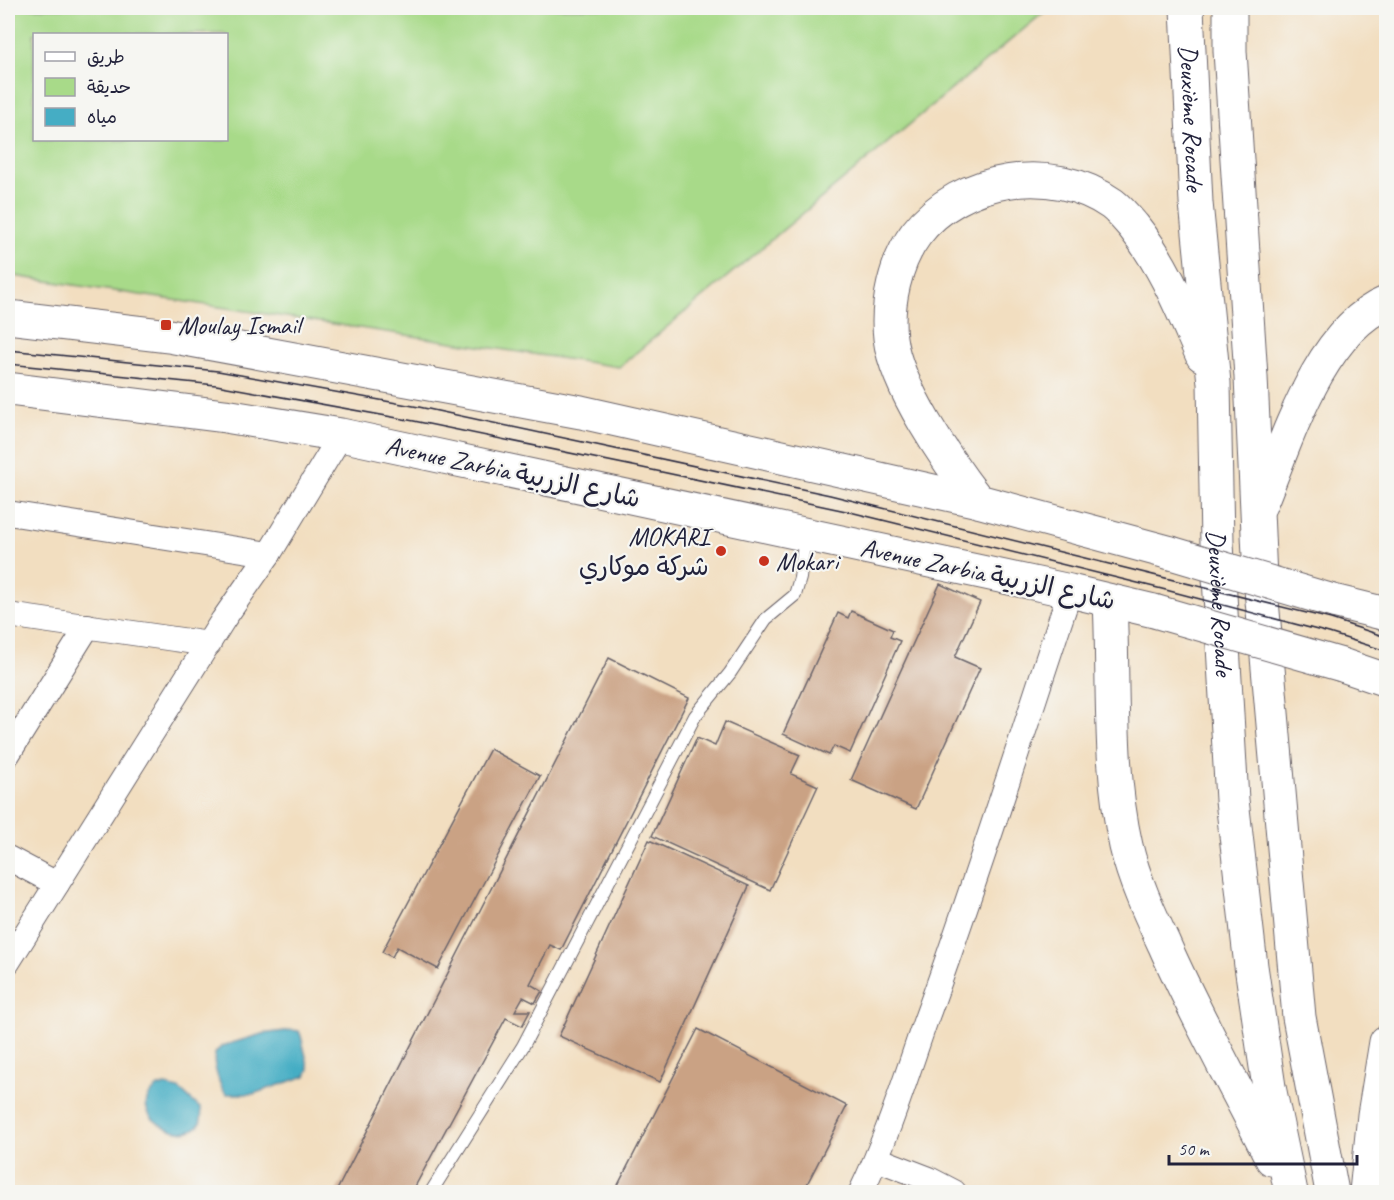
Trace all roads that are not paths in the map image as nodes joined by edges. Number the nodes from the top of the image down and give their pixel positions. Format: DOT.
graph roads {
  1 [pos="1187,8"];
  2 [pos="1230,8"];
  3 [pos="1386,303"];
  4 [pos="8,317"];
  5 [pos="1214,383"];
  6 [pos="8,389"];
  7 [pos="341,435"];
  8 [pos="978,501"];
  9 [pos="8,513"];
  10 [pos="1257,513"];
  11 [pos="806,535"];
  12 [pos="269,554"];
  13 [pos="1070,591"];
  14 [pos="1110,601"];
  15 [pos="1386,614"];
  16 [pos="8,615"];
  17 [pos="88,626"];
  18 [pos="208,644"];
  19 [pos="1386,680"];
  20 [pos="8,754"];
  21 [pos="8,858"];
  22 [pos="57,884"];
  23 [pos="8,962"];
  24 [pos="1386,1042"];
  25 [pos="877,1159"];
  26 [pos="430,1192"];
  27 [pos="861,1192"];
  28 [pos="954,1192"];
  29 [pos="1290,1192"];
  30 [pos="1332,1192"];
  31 [pos="1366,1192"];
  1 -- 5 [label="main road, Deuxième Rocade"];
  2 -- 10 [label="main road, Deuxième Rocade"];
  3 -- 10 [label="main road"];
  4 -- 8 [label="main road"];
  5 -- 8 [label="main road"];
  5 -- 29 [label="main road, Deuxième Rocade"];
  6 -- 7 [label="main road, Avenue Zarbia شارع الزربية"];
  7 -- 11 [label="main road, Avenue Zarbia شارع الزربية"];
  7 -- 12 [label="street"];
  8 -- 15 [label="main road, bridge"];
  9 -- 12 [label="street"];
  10 -- 30 [label="main road, Deuxième Rocade"];
  11 -- 13 [label="main road, Avenue Zarbia شارع الزربية"];
  11 -- 26 [label="lane"];
  12 -- 18 [label="street"];
  13 -- 14 [label="main road, Avenue Zarbia شارع الزربية"];
  13 -- 25 [label="street"];
  14 -- 19 [label="main road, Avenue Zarbia شارع الزربية, bridge"];
  14 -- 29 [label="main road"];
  16 -- 17 [label="street"];
  17 -- 18 [label="street"];
  17 -- 20 [label="street"];
  18 -- 22 [label="street"];
  21 -- 22 [label="street"];
  22 -- 23 [label="street"];
  24 -- 31 [label="main road"];
  25 -- 27 [label="street"];
  25 -- 28 [label="street"];
}
